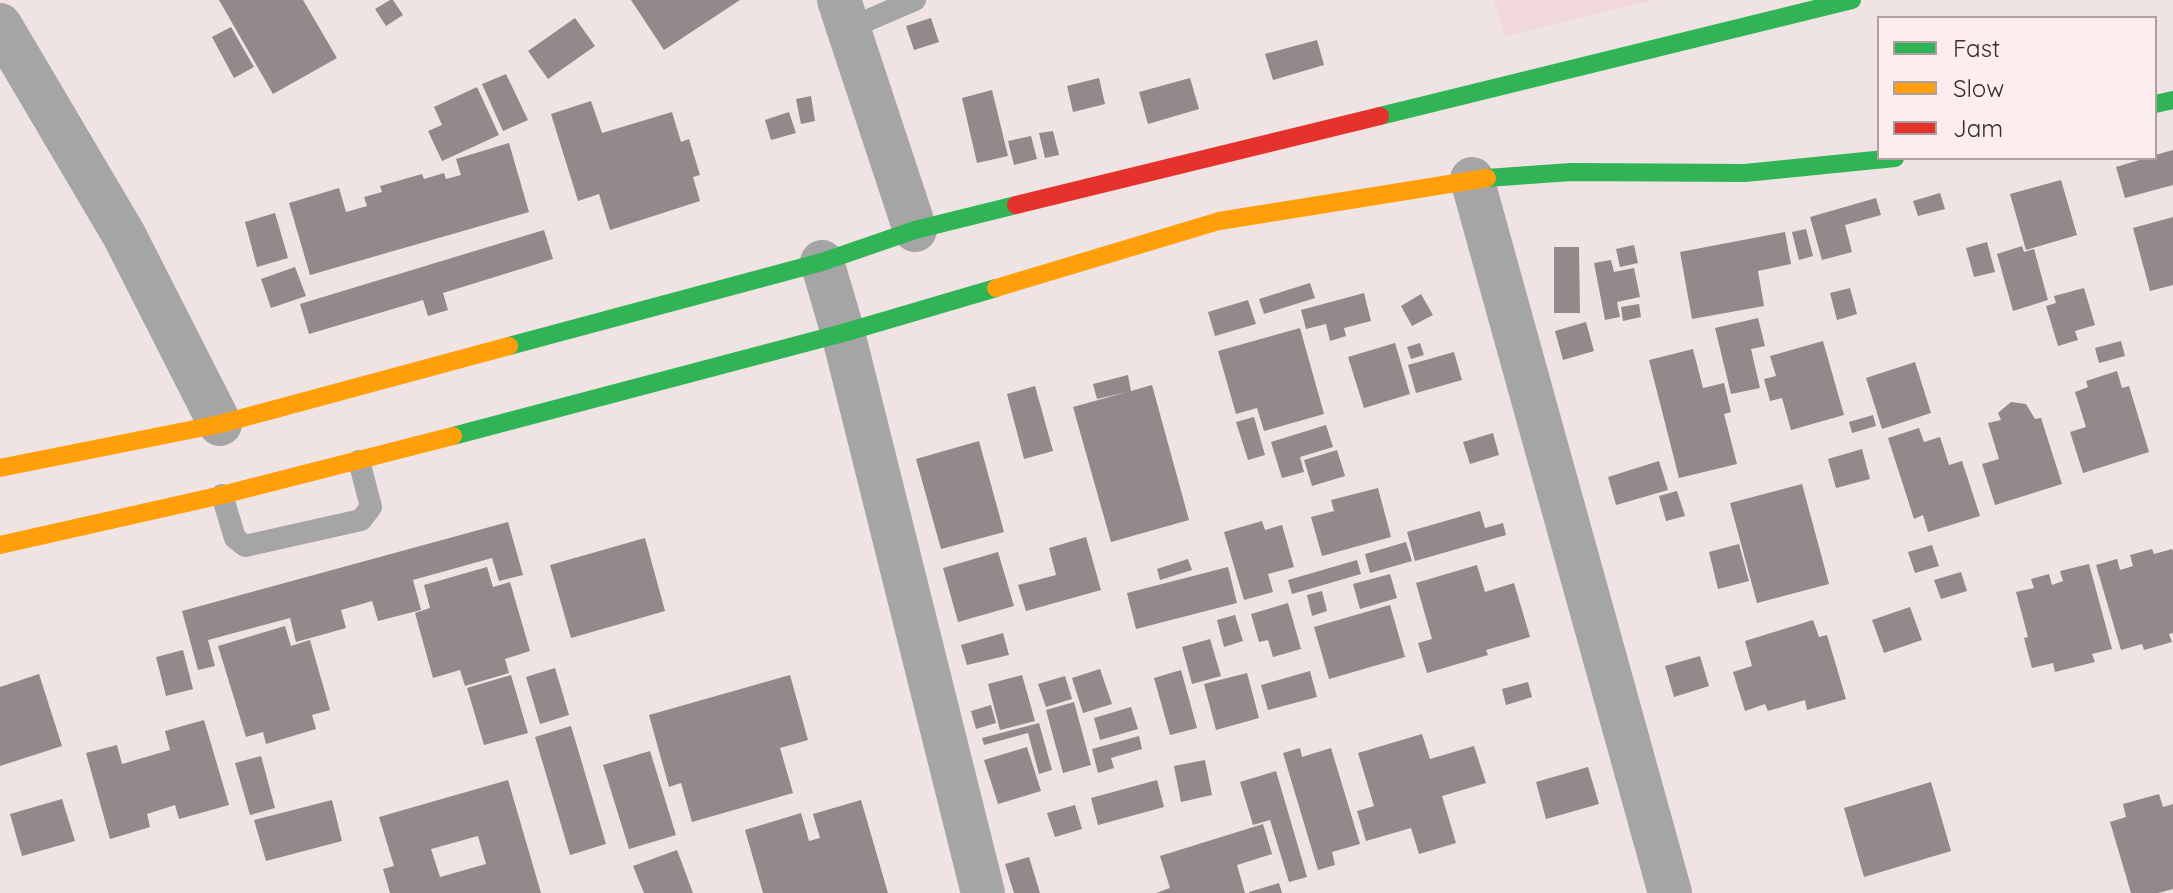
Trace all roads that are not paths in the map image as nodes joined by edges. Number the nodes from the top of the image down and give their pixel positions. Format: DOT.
graph roads {
  1 [pos="915,0"];
  2 [pos="1852,0"];
  3 [pos="844,14"];
  4 [pos="0,25"];
  5 [pos="1877,160"];
  6 [pos="1472,179"];
  7 [pos="915,230"];
  8 [pos="822,262"];
  9 [pos="843,333"];
  10 [pos="220,424"];
  11 [pos="359,461"];
  12 [pos="0,468"];
  13 [pos="222,495"];
  14 [pos="0,545"];
  15 [pos="983,893"];
  16 [pos="1670,893"];
  1 -- 3 [label="lane"];
  2 -- 7 [label="main road"];
  3 -- 7 [label="street"];
  4 -- 10 [label="street"];
  5 -- 6 [label="main road"];
  6 -- 9 [label="main road"];
  6 -- 16 [label="street"];
  7 -- 8 [label="main road"];
  8 -- 9 [label="street"];
  8 -- 10 [label="main road"];
  9 -- 11 [label="main road"];
  9 -- 15 [label="street"];
  10 -- 12 [label="main road"];
  11 -- 13 [label="main road"];
  11 -- 13 [label="lane"];
  13 -- 14 [label="main road"];
}
